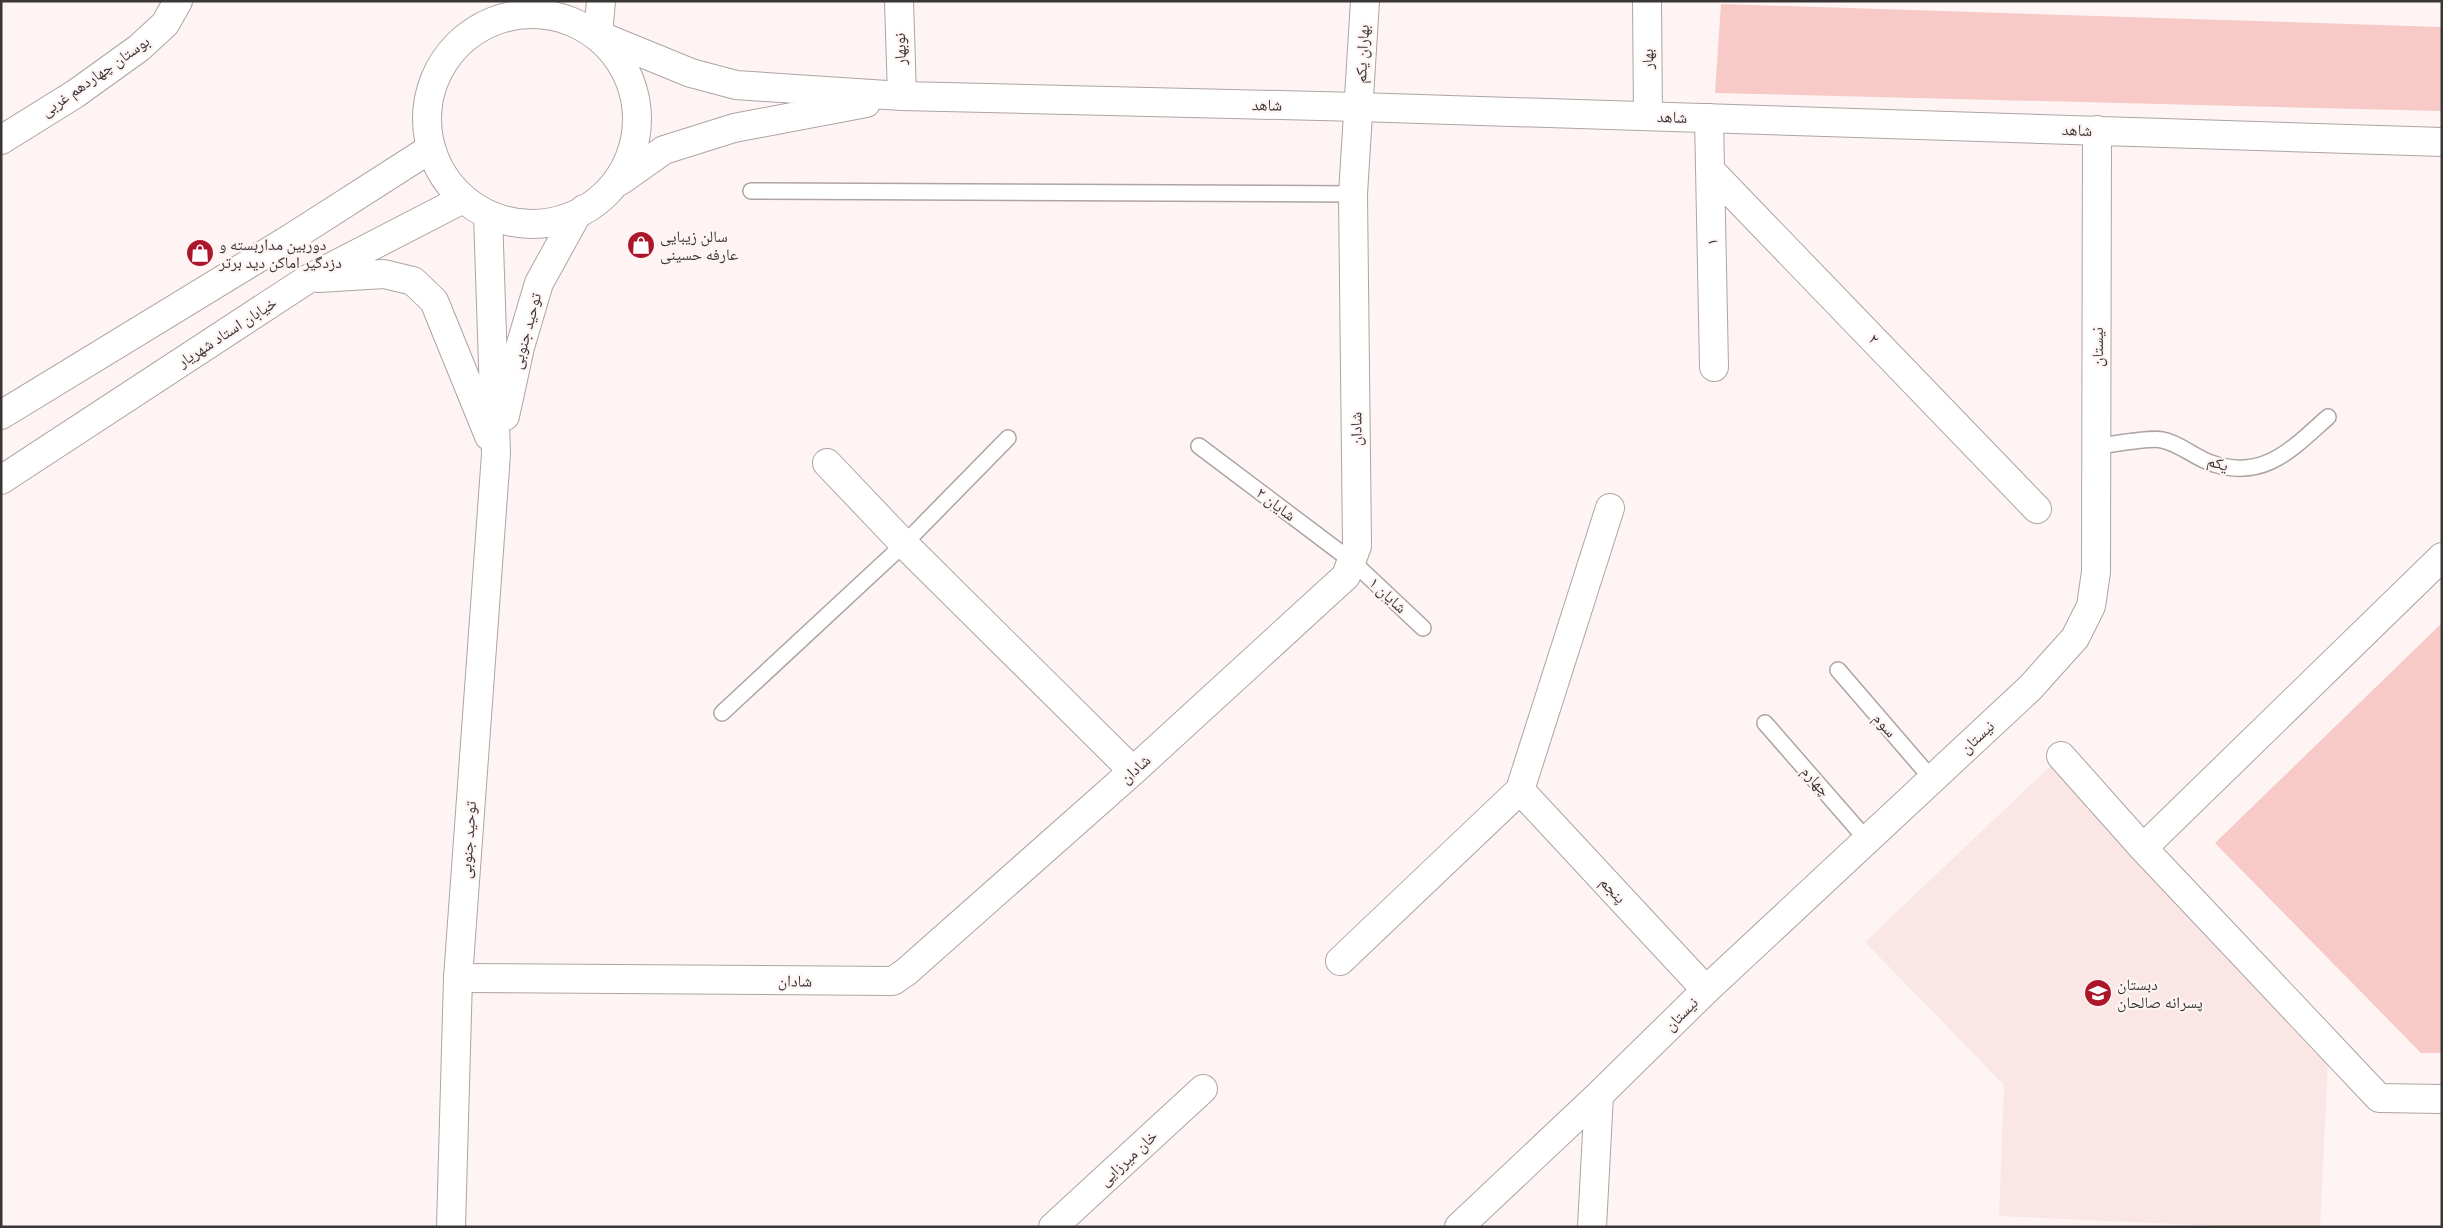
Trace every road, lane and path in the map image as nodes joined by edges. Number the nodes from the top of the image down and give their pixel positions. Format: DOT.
graph roads {
  1 [pos="178,1"];
  2 [pos="601,1"];
  3 [pos="899,1"];
  4 [pos="1365,1"];
  5 [pos="1647,1"];
  6 [pos="545,7"];
  7 [pos="598,35"];
  8 [pos="902,96"];
  9 [pos="1359,107"];
  10 [pos="1648,116"];
  11 [pos="1709,118"];
  12 [pos="2097,130"];
  13 [pos="1,140"];
  14 [pos="2442,142"];
  15 [pos="430,149"];
  16 [pos="1710,170"];
  17 [pos="611,187"];
  18 [pos="752,191"];
  19 [pos="1353,194"];
  20 [pos="462,199"];
  21 [pos="488,215"];
  22 [pos="576,216"];
  23 [pos="308,279"];
  24 [pos="1714,367"];
  25 [pos="1,415"];
  26 [pos="2328,417"];
  27 [pos="1008,438"];
  28 [pos="1199,446"];
  29 [pos="2097,446"];
  30 [pos="496,454"];
  31 [pos="828,463"];
  32 [pos="1,480"];
  33 [pos="1610,508"];
  34 [pos="2037,509"];
  35 [pos="904,544"];
  36 [pos="2442,557"];
  37 [pos="1353,562"];
  38 [pos="1423,628"];
  39 [pos="1838,670"];
  40 [pos="722,713"];
  41 [pos="1765,723"];
  42 [pos="2061,756"];
  43 [pos="1133,771"];
  44 [pos="1932,779"];
  45 [pos="1520,790"];
  46 [pos="1867,840"];
  47 [pos="2144,848"];
  48 [pos="1340,961"];
  49 [pos="458,978"];
  50 [pos="1706,990"];
  51 [pos="1203,1089"];
  52 [pos="1600,1095"];
  53 [pos="2442,1099"];
  54 [pos="451,1227"];
  55 [pos="1053,1227"];
  56 [pos="1459,1227"];
  57 [pos="1592,1227"];
  1 -- 13 [label="street, بوستان چهاردهم غربی"];
  2 -- 7 [label="street"];
  3 -- 8 [label="street, نوبهار"];
  4 -- 9 [label="street, بهاران یکم"];
  5 -- 10 [label="street, بهار"];
  6 -- 7 [label="street"];
  6 -- 15 [label="street"];
  7 -- 8 [label="street"];
  7 -- 17 [label="street"];
  8 -- 9 [label="street, شاهد"];
  8 -- 17 [label="street"];
  9 -- 10 [label="street, شاهد"];
  9 -- 19 [label="street, شادان"];
  10 -- 11 [label="street, شاهد"];
  11 -- 12 [label="street, شاهد"];
  11 -- 16 [label="street, ۱"];
  12 -- 14 [label="street, شاهد"];
  12 -- 29 [label="street, نيستان"];
  15 -- 20 [label="street"];
  15 -- 25 [label="street"];
  16 -- 24 [label="street, ۱"];
  16 -- 34 [label="street, ۲"];
  17 -- 22 [label="street"];
  18 -- 19 [label="lane"];
  19 -- 37 [label="street, شادان"];
  20 -- 21 [label="street"];
  20 -- 23 [label="street, خیابان استاد شهریار"];
  21 -- 22 [label="street"];
  21 -- 30 [label="street, توحید جنوبی"];
  22 -- 30 [label="street, توحید جنوبی"];
  23 -- 30 [label="street"];
  23 -- 32 [label="street, خیابان استاد شهریار"];
  26 -- 29 [label="lane, یکم"];
  27 -- 35 [label="lane"];
  28 -- 37 [label="lane, شایان ۲"];
  29 -- 44 [label="street, نيستان"];
  30 -- 49 [label="street, توحید جنوبی"];
  31 -- 35 [label="street"];
  33 -- 45 [label="street"];
  35 -- 40 [label="lane"];
  35 -- 43 [label="street"];
  36 -- 47 [label="street"];
  37 -- 38 [label="lane, شایان ۱"];
  37 -- 43 [label="street, شادان"];
  39 -- 44 [label="lane, سوم"];
  41 -- 46 [label="lane, چهارم"];
  42 -- 47 [label="street"];
  43 -- 49 [label="street, شادان"];
  44 -- 46 [label="street, نيستان"];
  45 -- 48 [label="street"];
  45 -- 50 [label="street, پنجم"];
  46 -- 50 [label="street, نيستان"];
  47 -- 53 [label="street"];
  49 -- 54 [label="street, توحید جنوبی"];
  50 -- 52 [label="street, نيستان"];
  51 -- 55 [label="street, خان میرزایی"];
  52 -- 56 [label="street, نيستان"];
  52 -- 57 [label="street"];
}
